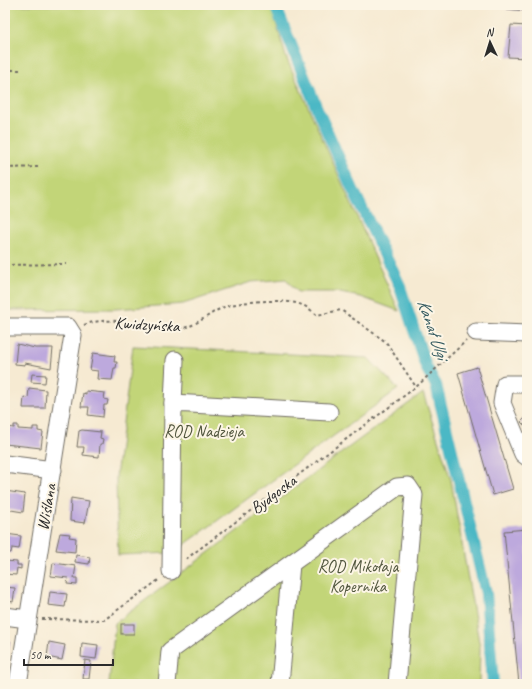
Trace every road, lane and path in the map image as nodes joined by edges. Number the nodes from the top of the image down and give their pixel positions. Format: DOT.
graph roads {
  1 [pos="5,70"];
  2 [pos="20,70"];
  3 [pos="39,167"];
  4 [pos="5,168"];
  5 [pos="5,264"];
  6 [pos="66,264"];
  7 [pos="5,327"];
  8 [pos="72,331"];
  9 [pos="476,332"];
  10 [pos="527,334"];
  11 [pos="174,360"];
  12 [pos="527,384"];
  13 [pos="416,387"];
  14 [pos="173,403"];
  15 [pos="329,412"];
  16 [pos="527,457"];
  17 [pos="5,464"];
  18 [pos="53,470"];
  19 [pos="291,564"];
  20 [pos="171,571"];
  21 [pos="269,580"];
  22 [pos="288,592"];
  23 [pos="5,616"];
  24 [pos="27,619"];
  25 [pos="18,684"];
  26 [pos="167,684"];
  27 [pos="280,684"];
  28 [pos="397,684"];
  1 -- 2 [label="path"];
  3 -- 4 [label="path"];
  5 -- 6 [label="path"];
  7 -- 8 [label="street"];
  8 -- 13 [label="path, Kwidzyńska"];
  8 -- 18 [label="street, Wiślana"];
  9 -- 10 [label="street"];
  9 -- 13 [label="path, Bydgoska"];
  11 -- 14 [label="street"];
  12 -- 16 [label="street"];
  13 -- 20 [label="path, Bydgoska"];
  14 -- 15 [label="street"];
  14 -- 20 [label="street"];
  17 -- 18 [label="street"];
  18 -- 24 [label="street, Wiślana"];
  19 -- 21 [label="street"];
  19 -- 22 [label="street"];
  19 -- 28 [label="street"];
  20 -- 24 [label="path, Bydgoska"];
  21 -- 22 [label="street"];
  21 -- 26 [label="street"];
  22 -- 27 [label="street"];
  23 -- 24 [label="street"];
  24 -- 25 [label="street, Wiślana"];
}
